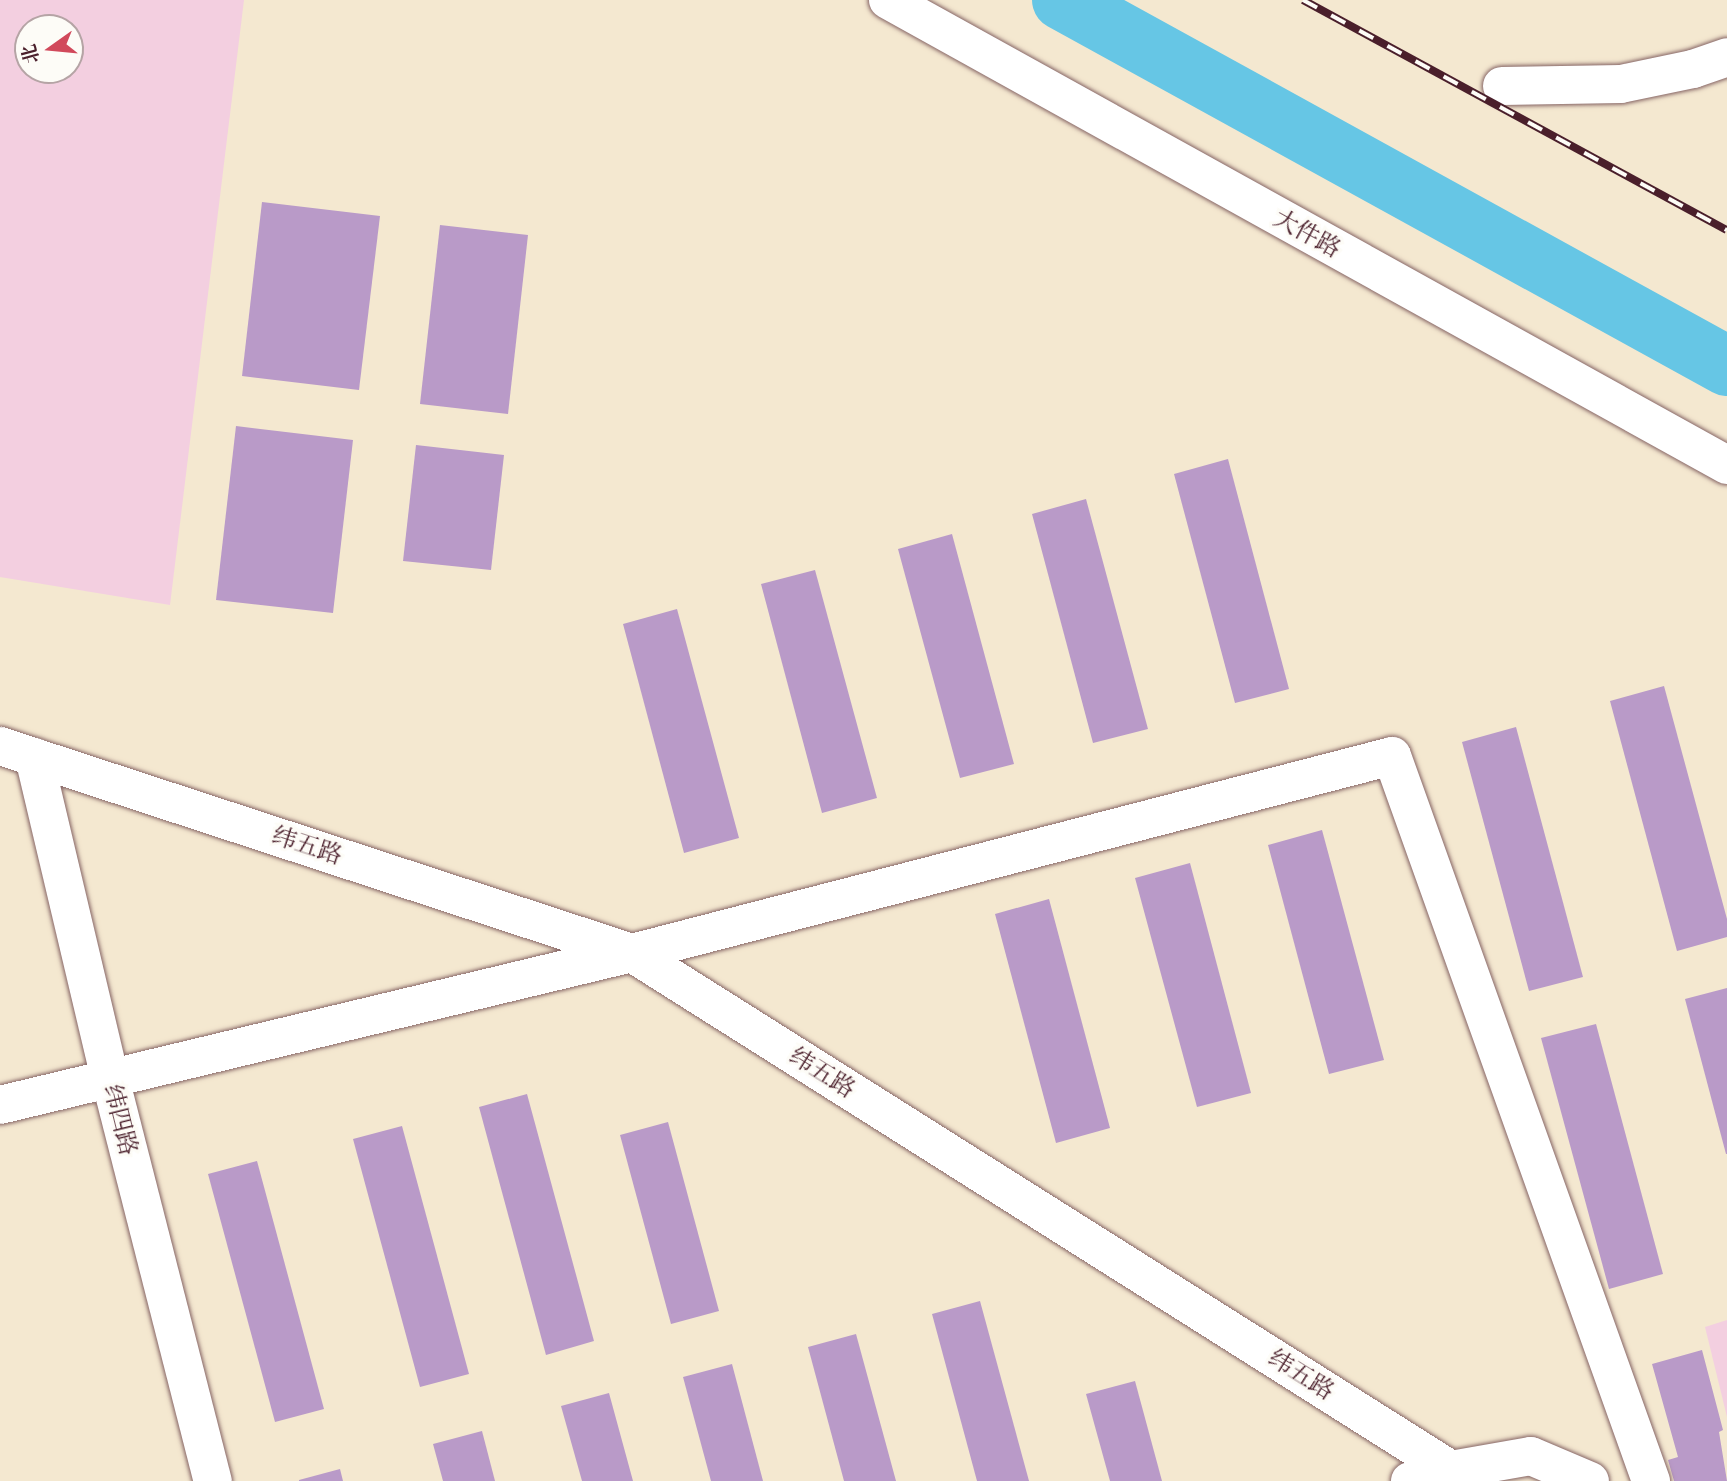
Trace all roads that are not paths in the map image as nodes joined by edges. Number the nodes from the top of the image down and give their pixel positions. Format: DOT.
graph roads {
  1 [pos="888,0"];
  2 [pos="1727,57"];
  3 [pos="1502,86"];
  4 [pos="1727,465"];
  5 [pos="17,751"];
  6 [pos="632,953"];
  7 [pos="110,1078"];
  8 [pos="0,1105"];
  9 [pos="1451,1470"];
  10 [pos="214,1481"];
  11 [pos="1410,1481"];
  12 [pos="1590,1481"];
  13 [pos="1651,1481"];
  1 -- 4 [label="street, 大件路"];
  2 -- 3 [label="street"];
  5 -- 6 [label="street, 纬五路"];
  5 -- 7 [label="street, 纬四路"];
  6 -- 7 [label="street"];
  6 -- 9 [label="street, 纬五路"];
  6 -- 13 [label="street"];
  7 -- 8 [label="street"];
  7 -- 10 [label="street, 纬四路"];
  9 -- 11 [label="street"];
  9 -- 12 [label="street"];
}
